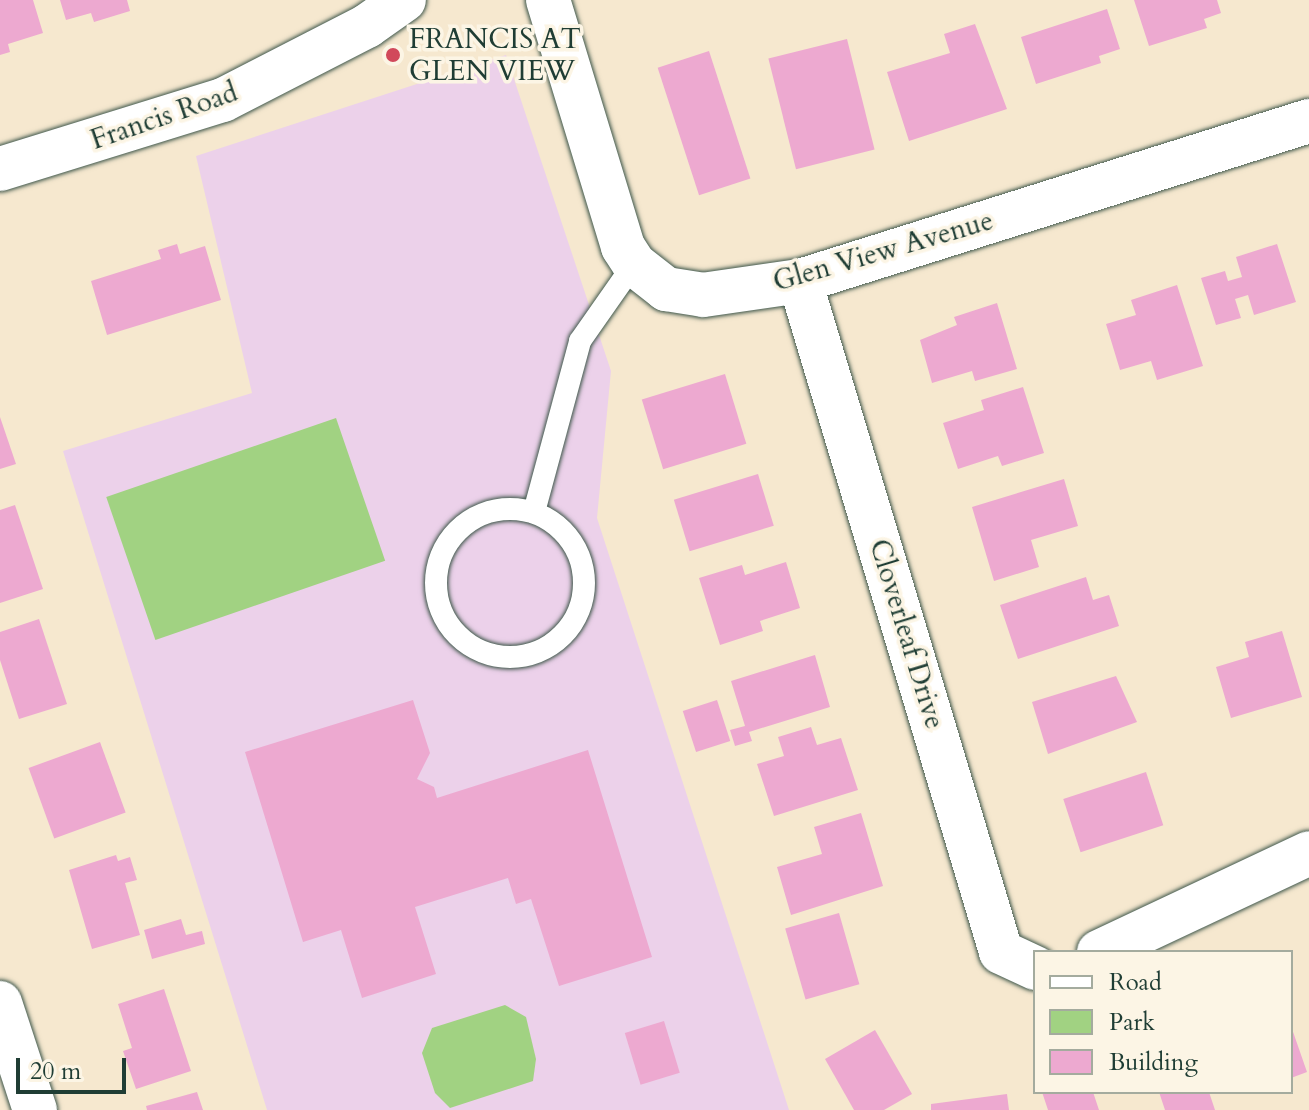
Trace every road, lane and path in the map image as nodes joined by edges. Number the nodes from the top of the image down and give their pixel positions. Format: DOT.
graph roads {
  1 [pos="404,0"];
  2 [pos="548,0"];
  3 [pos="1309,121"];
  4 [pos="0,169"];
  5 [pos="634,264"];
  6 [pos="800,281"];
  7 [pos="534,512"];
  8 [pos="1309,853"];
  9 [pos="1103,950"];
  10 [pos="1033,967"];
  11 [pos="0,1003"];
  12 [pos="35,1110"];
  1 -- 4 [label="street, Francis Road"];
  2 -- 5 [label="street, Glen View Avenue"];
  3 -- 6 [label="street, Glen View Avenue"];
  5 -- 6 [label="street, Glen View Avenue"];
  5 -- 7 [label="lane"];
  6 -- 10 [label="street, Cloverleaf Drive"];
  7 -- 7 [label="lane"];
  8 -- 9 [label="street"];
  11 -- 12 [label="street"];
}
